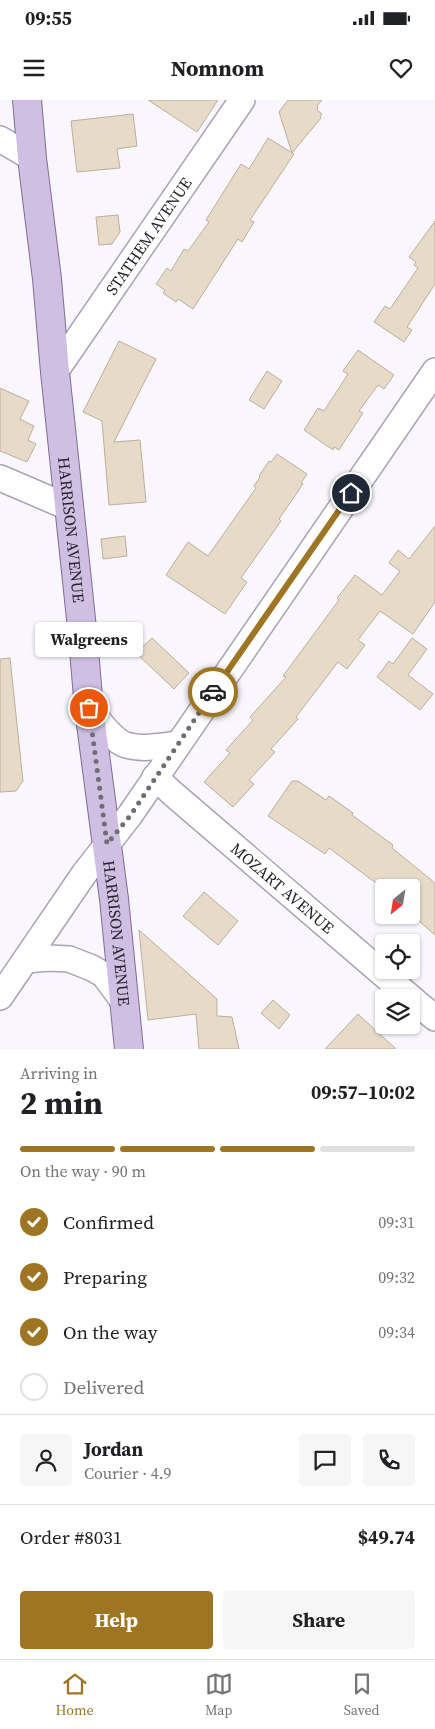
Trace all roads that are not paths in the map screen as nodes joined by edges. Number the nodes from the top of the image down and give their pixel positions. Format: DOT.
graph roads {
  1 [pos="27,100"];
  2 [pos="242,100"];
  3 [pos="0,139"];
  4 [pos="32,158"];
  5 [pos="435,371"];
  6 [pos="55,372"];
  7 [pos="0,478"];
  8 [pos="68,507"];
  9 [pos="89,708"];
  10 [pos="178,744"];
  11 [pos="155,777"];
  12 [pos="107,844"];
  13 [pos="26,960"];
  14 [pos="401,989"];
  15 [pos="2,990"];
  16 [pos="124,1002"];
  17 [pos="420,1006"];
  18 [pos="435,1018"];
  19 [pos="129,1049"];
  1 -- 4 [label="main road, HARRISON AVENUE"];
  2 -- 6 [label="street, STATHEM AVENUE"];
  3 -- 4 [label="street"];
  4 -- 6 [label="main road, HARRISON AVENUE"];
  5 -- 10 [label="street"];
  6 -- 8 [label="main road, HARRISON AVENUE"];
  7 -- 8 [label="street"];
  8 -- 9 [label="main road, HARRISON AVENUE"];
  9 -- 10 [label="street"];
  9 -- 12 [label="main road, HARRISON AVENUE"];
  10 -- 11 [label="street"];
  11 -- 12 [label="street"];
  11 -- 14 [label="street, MOZART AVENUE"];
  12 -- 13 [label="street"];
  12 -- 16 [label="main road, HARRISON AVENUE"];
  13 -- 15 [label="street"];
  13 -- 16 [label="street"];
  16 -- 19 [label="main road, HARRISON AVENUE"];
  17 -- 18 [label="street, MOZART AVENUE"];
}
